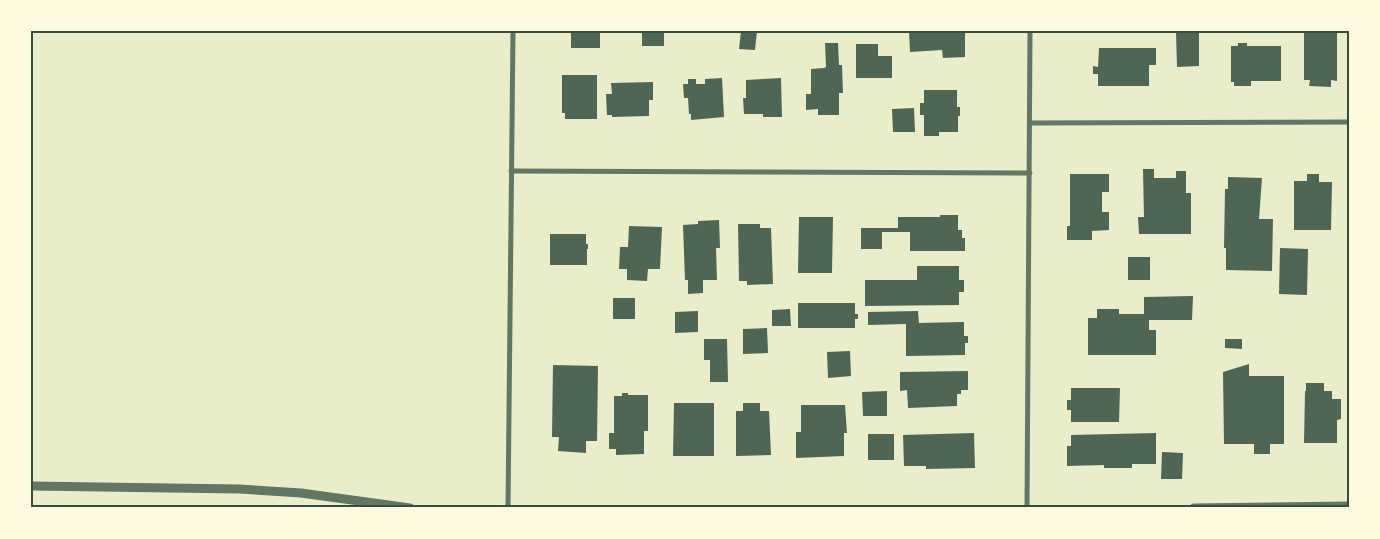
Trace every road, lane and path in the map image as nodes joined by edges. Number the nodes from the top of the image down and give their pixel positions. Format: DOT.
graph roads {
  1 [pos="513,31"];
  2 [pos="1030,31"];
  3 [pos="1349,122"];
  4 [pos="1030,123"];
  5 [pos="511,171"];
  6 [pos="1030,173"];
  7 [pos="31,486"];
  8 [pos="1349,506"];
  9 [pos="410,508"];
  10 [pos="508,508"];
  11 [pos="1027,508"];
  12 [pos="1194,508"];
  1 -- 5 [label="street"];
  2 -- 4 [label="street"];
  3 -- 4 [label="street"];
  4 -- 6 [label="street"];
  5 -- 6 [label="street"];
  5 -- 10 [label="street"];
  6 -- 11 [label="street"];
  7 -- 9 [label="street"];
  8 -- 12 [label="street"];
}
